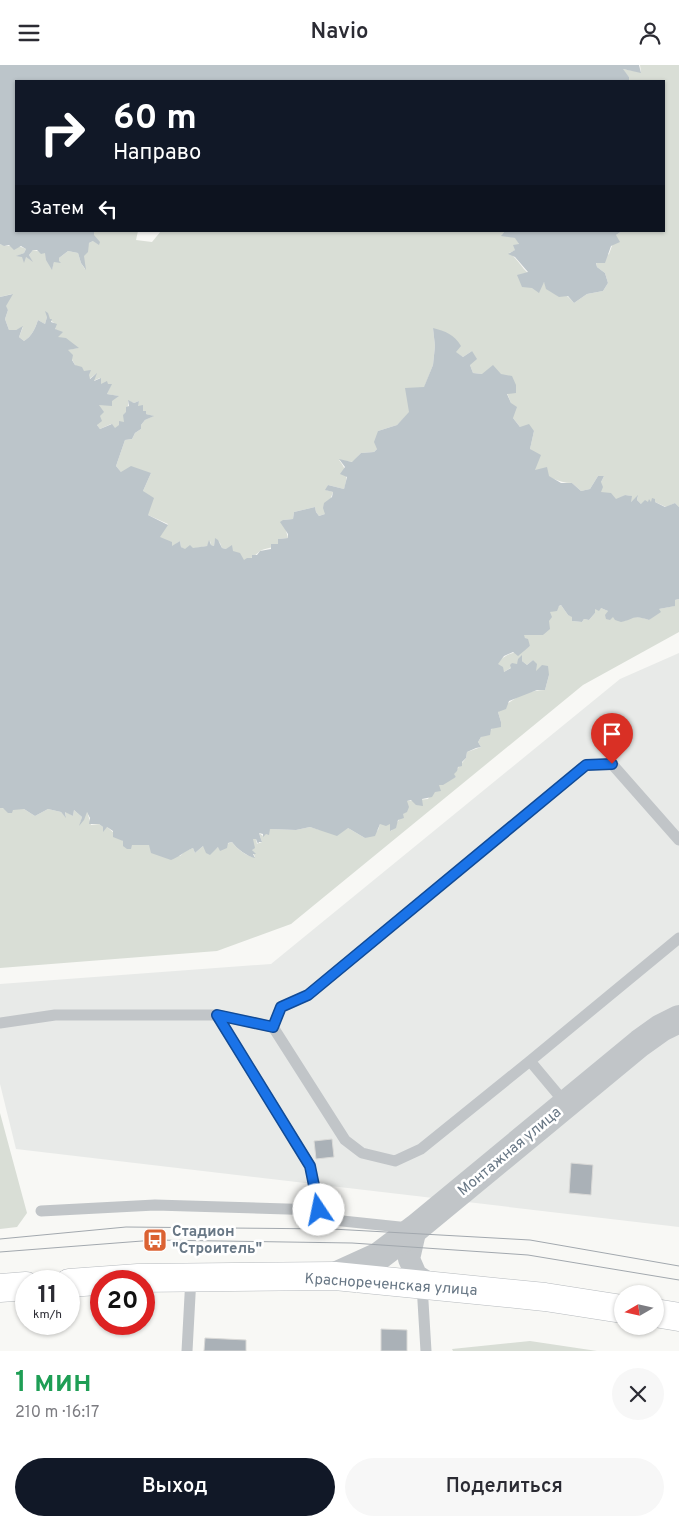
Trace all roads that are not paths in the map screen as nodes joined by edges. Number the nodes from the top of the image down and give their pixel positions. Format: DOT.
graph roads {
  1 [pos="679,840"];
  2 [pos="679,938"];
  3 [pos="217,1015"];
  4 [pos="679,1019"];
  5 [pos="0,1023"];
  6 [pos="273,1027"];
  7 [pos="530,1061"];
  8 [pos="566,1103"];
  9 [pos="319,1210"];
  10 [pos="41,1211"];
  11 [pos="416,1228"];
  12 [pos="335,1276"];
  13 [pos="191,1277"];
  14 [pos="80,1282"];
  15 [pos="427,1285"];
  16 [pos="15,1287"];
  17 [pos="0,1288"];
  18 [pos="614,1308"];
  19 [pos="664,1314"];
  20 [pos="679,1317"];
  21 [pos="187,1351"];
  22 [pos="426,1351"];
  1 -- 6 [label="lane"];
  2 -- 7 [label="lane"];
  3 -- 5 [label="lane"];
  3 -- 6 [label="lane"];
  3 -- 9 [label="lane"];
  4 -- 8 [label="street, Монтажная улица"];
  6 -- 7 [label="lane"];
  7 -- 8 [label="lane"];
  8 -- 11 [label="street, Монтажная улица"];
  9 -- 10 [label="lane"];
  9 -- 11 [label="lane"];
  11 -- 12 [label="street, Монтажная улица"];
  11 -- 15 [label="street"];
  12 -- 13 [label="main road, Краснореченская улица"];
  12 -- 15 [label="main road, Краснореченская улица"];
  13 -- 14 [label="main road, Краснореченская улица"];
  13 -- 21 [label="lane"];
  15 -- 18 [label="main road, Краснореченская улица"];
  15 -- 22 [label="lane"];
  16 -- 17 [label="main road"];
  19 -- 20 [label="main road"];
}
